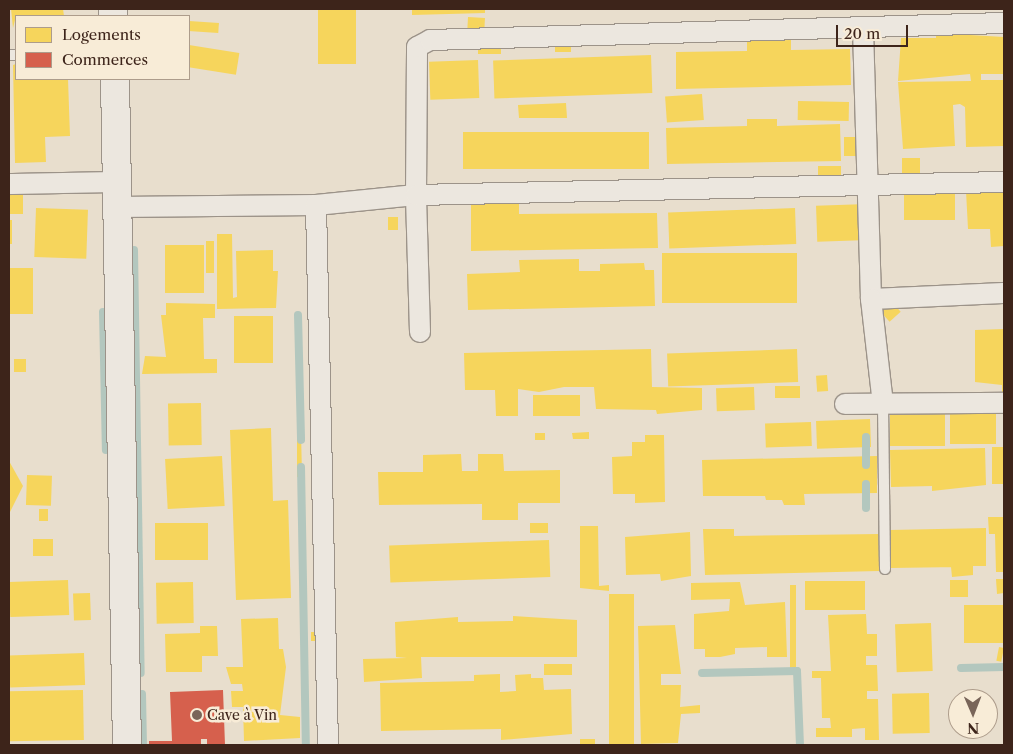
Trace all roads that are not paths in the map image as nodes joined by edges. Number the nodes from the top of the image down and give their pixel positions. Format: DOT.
graph roads {
  1 [pos="1004,23"];
  2 [pos="863,29"];
  3 [pos="115,80"];
  4 [pos="1004,182"];
  5 [pos="9,184"];
  6 [pos="869,187"];
  7 [pos="118,195"];
  8 [pos="416,195"];
  9 [pos="316,205"];
  10 [pos="1004,293"];
  11 [pos="871,299"];
  12 [pos="420,332"];
  13 [pos="1004,403"];
  14 [pos="845,404"];
  15 [pos="883,404"];
  16 [pos="885,569"];
  17 [pos="127,745"];
  18 [pos="328,745"];
  1 -- 2 [label="street"];
  2 -- 6 [label="street"];
  2 -- 8 [label="street"];
  3 -- 7 [label="main road"];
  4 -- 6 [label="street"];
  5 -- 7 [label="street"];
  6 -- 8 [label="street"];
  6 -- 11 [label="street"];
  7 -- 9 [label="street"];
  7 -- 17 [label="main road"];
  8 -- 9 [label="street"];
  8 -- 12 [label="street"];
  9 -- 18 [label="street"];
  10 -- 11 [label="street"];
  11 -- 15 [label="street"];
  13 -- 15 [label="street"];
  14 -- 15 [label="street"];
  15 -- 16 [label="lane"];
}
